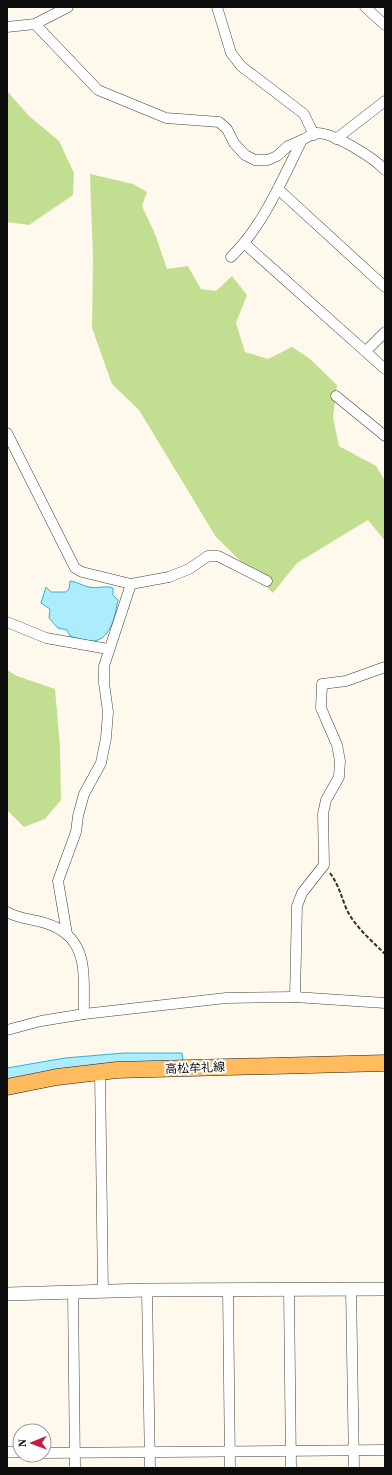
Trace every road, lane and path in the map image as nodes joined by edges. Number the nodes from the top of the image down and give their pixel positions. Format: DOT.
graph roads {
  1 [pos="68,7"];
  2 [pos="217,7"];
  3 [pos="365,7"];
  4 [pos="34,24"];
  5 [pos="385,25"];
  6 [pos="7,27"];
  7 [pos="385,101"];
  8 [pos="314,135"];
  9 [pos="336,139"];
  10 [pos="302,140"];
  11 [pos="385,170"];
  12 [pos="278,189"];
  13 [pos="245,244"];
  14 [pos="231,257"];
  15 [pos="385,287"];
  16 [pos="385,332"];
  17 [pos="366,351"];
  18 [pos="385,370"];
  19 [pos="336,396"];
  20 [pos="7,433"];
  21 [pos="385,436"];
  22 [pos="267,581"];
  23 [pos="131,584"];
  24 [pos="7,622"];
  25 [pos="108,649"];
  26 [pos="385,667"];
  27 [pos="324,865"];
  28 [pos="7,912"];
  29 [pos="67,934"];
  30 [pos="385,954"];
  31 [pos="295,997"];
  32 [pos="385,1003"];
  33 [pos="84,1014"];
  34 [pos="7,1030"];
  35 [pos="385,1063"];
  36 [pos="100,1072"];
  37 [pos="7,1087"];
  38 [pos="351,1289"];
  39 [pos="385,1289"];
  40 [pos="147,1290"];
  41 [pos="228,1290"];
  42 [pos="289,1290"];
  43 [pos="73,1292"];
  44 [pos="103,1292"];
  45 [pos="7,1294"];
  46 [pos="230,1450"];
  47 [pos="291,1450"];
  48 [pos="353,1450"];
  49 [pos="385,1450"];
  50 [pos="52,1453"];
  51 [pos="75,1453"];
  52 [pos="150,1453"];
  53 [pos="75,1468"];
  54 [pos="150,1468"];
  55 [pos="230,1468"];
  56 [pos="291,1468"];
  57 [pos="354,1468"];
  1 -- 4 [label="street"];
  2 -- 8 [label="street"];
  3 -- 5 [label="street"];
  4 -- 6 [label="street"];
  4 -- 10 [label="street"];
  7 -- 9 [label="street"];
  8 -- 9 [label="street"];
  8 -- 10 [label="street"];
  9 -- 11 [label="street"];
  10 -- 12 [label="street"];
  12 -- 13 [label="street"];
  12 -- 15 [label="street"];
  13 -- 14 [label="street"];
  13 -- 17 [label="street"];
  16 -- 17 [label="street"];
  17 -- 18 [label="street"];
  19 -- 21 [label="street"];
  20 -- 23 [label="street"];
  22 -- 23 [label="street"];
  23 -- 25 [label="street"];
  24 -- 25 [label="street"];
  25 -- 29 [label="street"];
  26 -- 27 [label="street"];
  27 -- 30 [label="path"];
  27 -- 31 [label="street"];
  28 -- 29 [label="street"];
  29 -- 33 [label="street"];
  31 -- 32 [label="street"];
  31 -- 33 [label="street"];
  33 -- 34 [label="street"];
  35 -- 36 [label="main road, 高松牟礼線"];
  36 -- 37 [label="main road, 高松牟礼線"];
  36 -- 44 [label="street"];
  38 -- 39 [label="street"];
  38 -- 42 [label="street"];
  38 -- 48 [label="street"];
  40 -- 41 [label="street"];
  40 -- 44 [label="street"];
  40 -- 52 [label="street"];
  41 -- 42 [label="street"];
  41 -- 46 [label="street"];
  42 -- 47 [label="street"];
  43 -- 44 [label="street"];
  43 -- 45 [label="street"];
  43 -- 51 [label="street"];
  46 -- 47 [label="street"];
  46 -- 52 [label="street"];
  46 -- 55 [label="street"];
  47 -- 48 [label="street"];
  47 -- 56 [label="street"];
  48 -- 49 [label="street"];
  48 -- 57 [label="street"];
  50 -- 51 [label="street"];
  51 -- 52 [label="street"];
  51 -- 53 [label="street"];
  52 -- 54 [label="street"];
}
